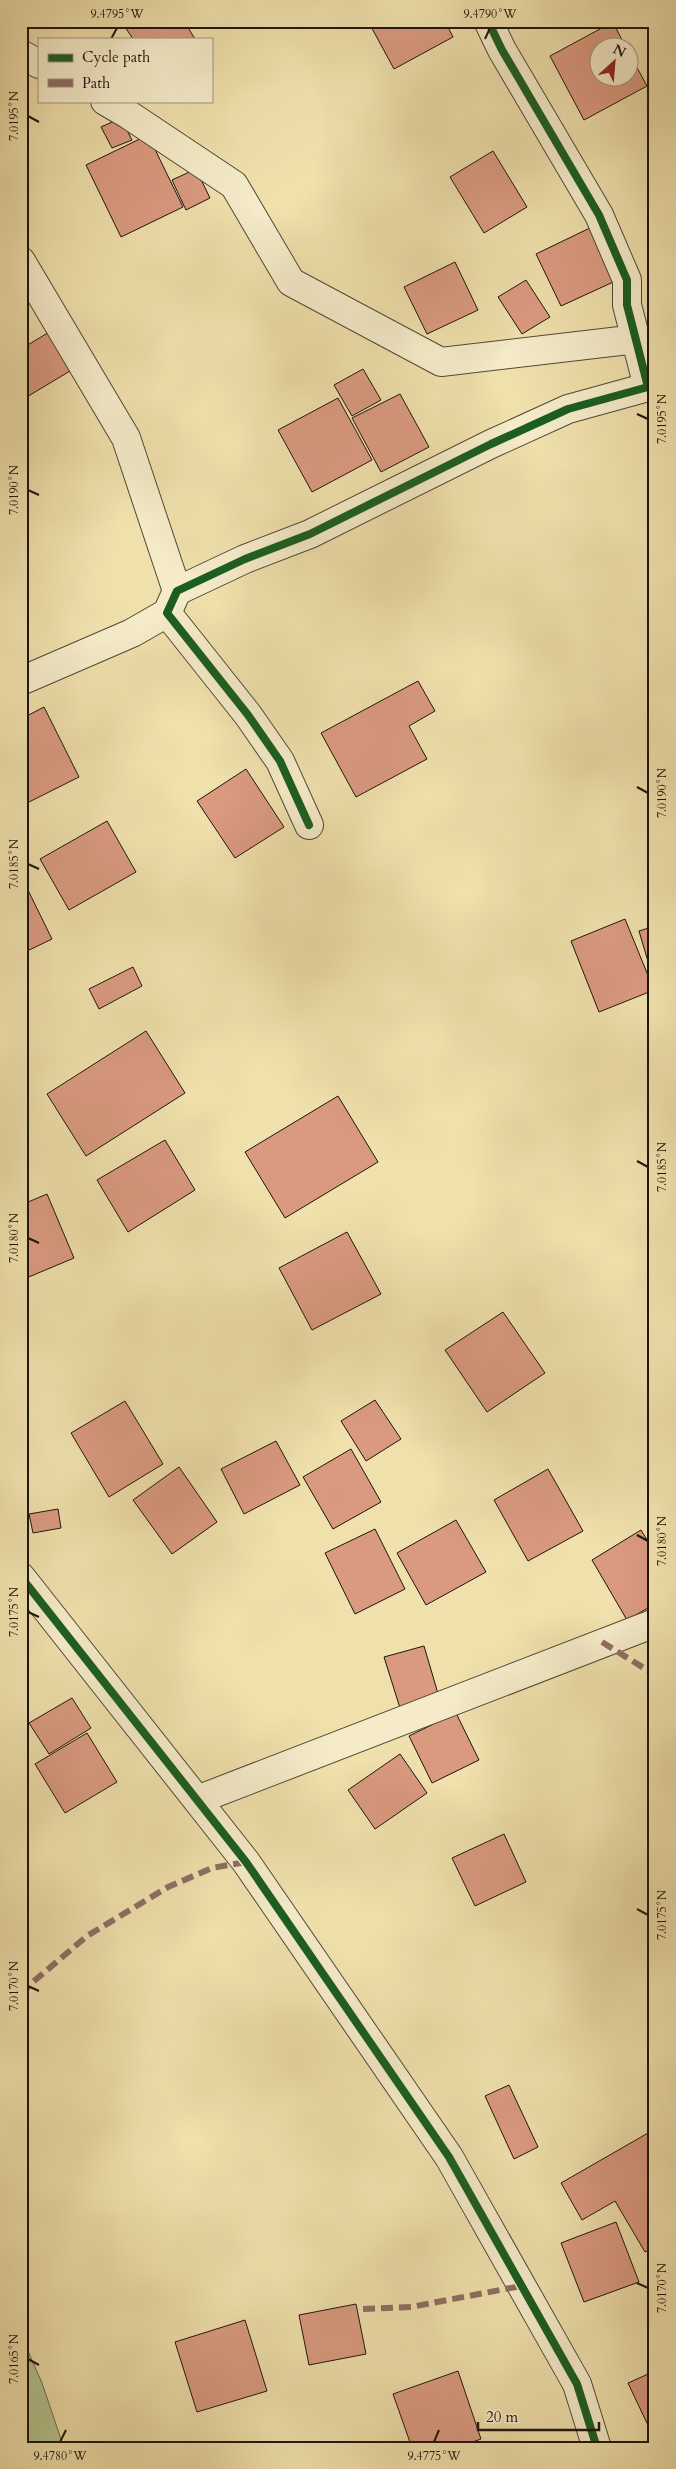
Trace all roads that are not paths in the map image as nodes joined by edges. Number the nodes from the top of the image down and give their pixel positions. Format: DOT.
graph roads {
  1 [pos="488,21"];
  2 [pos="21,54"];
  3 [pos="38,63"];
  4 [pos="107,102"];
  5 [pos="21,261"];
  6 [pos="637,338"];
  7 [pos="651,389"];
  8 [pos="172,602"];
  9 [pos="21,681"];
  10 [pos="309,826"];
  11 [pos="21,1577"];
  12 [pos="655,1623"];
  13 [pos="197,1800"];
  14 [pos="597,2448"];
  1 -- 6 [label="street"];
  2 -- 3 [label="street"];
  4 -- 6 [label="street"];
  5 -- 8 [label="street"];
  6 -- 7 [label="street"];
  7 -- 8 [label="street"];
  8 -- 9 [label="street"];
  8 -- 10 [label="street"];
  11 -- 13 [label="street"];
  12 -- 13 [label="street"];
  13 -- 14 [label="street"];
}
